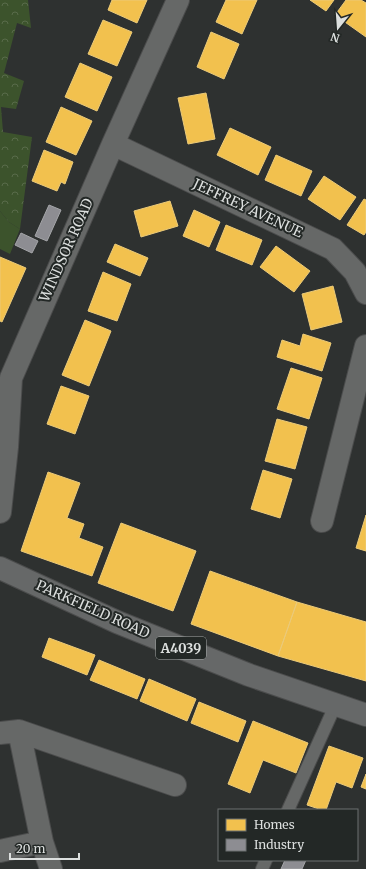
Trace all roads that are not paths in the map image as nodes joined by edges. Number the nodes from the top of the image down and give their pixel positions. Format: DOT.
graph roads {
  1 [pos="178,0"];
  2 [pos="113,144"];
  3 [pos="366,293"];
  4 [pos="366,346"];
  5 [pos="0,512"];
  6 [pos="322,521"];
  7 [pos="0,568"];
  8 [pos="335,706"];
  9 [pos="366,715"];
  10 [pos="10,732"];
  11 [pos="175,785"];
  12 [pos="288,809"];
  13 [pos="42,842"];
  14 [pos="0,851"];
  15 [pos="51,869"];
  1 -- 2 [label="street, WINDSOR ROAD"];
  2 -- 3 [label="street, JEFFREY AVENUE"];
  2 -- 5 [label="street, WINDSOR ROAD"];
  4 -- 6 [label="street"];
  7 -- 8 [label="main road, PARKFIELD ROAD / A4039"];
  8 -- 9 [label="main road, PARKFIELD ROAD / A4039"];
  8 -- 12 [label="lane"];
  10 -- 11 [label="street"];
  10 -- 13 [label="street"];
  13 -- 14 [label="street"];
  13 -- 15 [label="street"];
}
